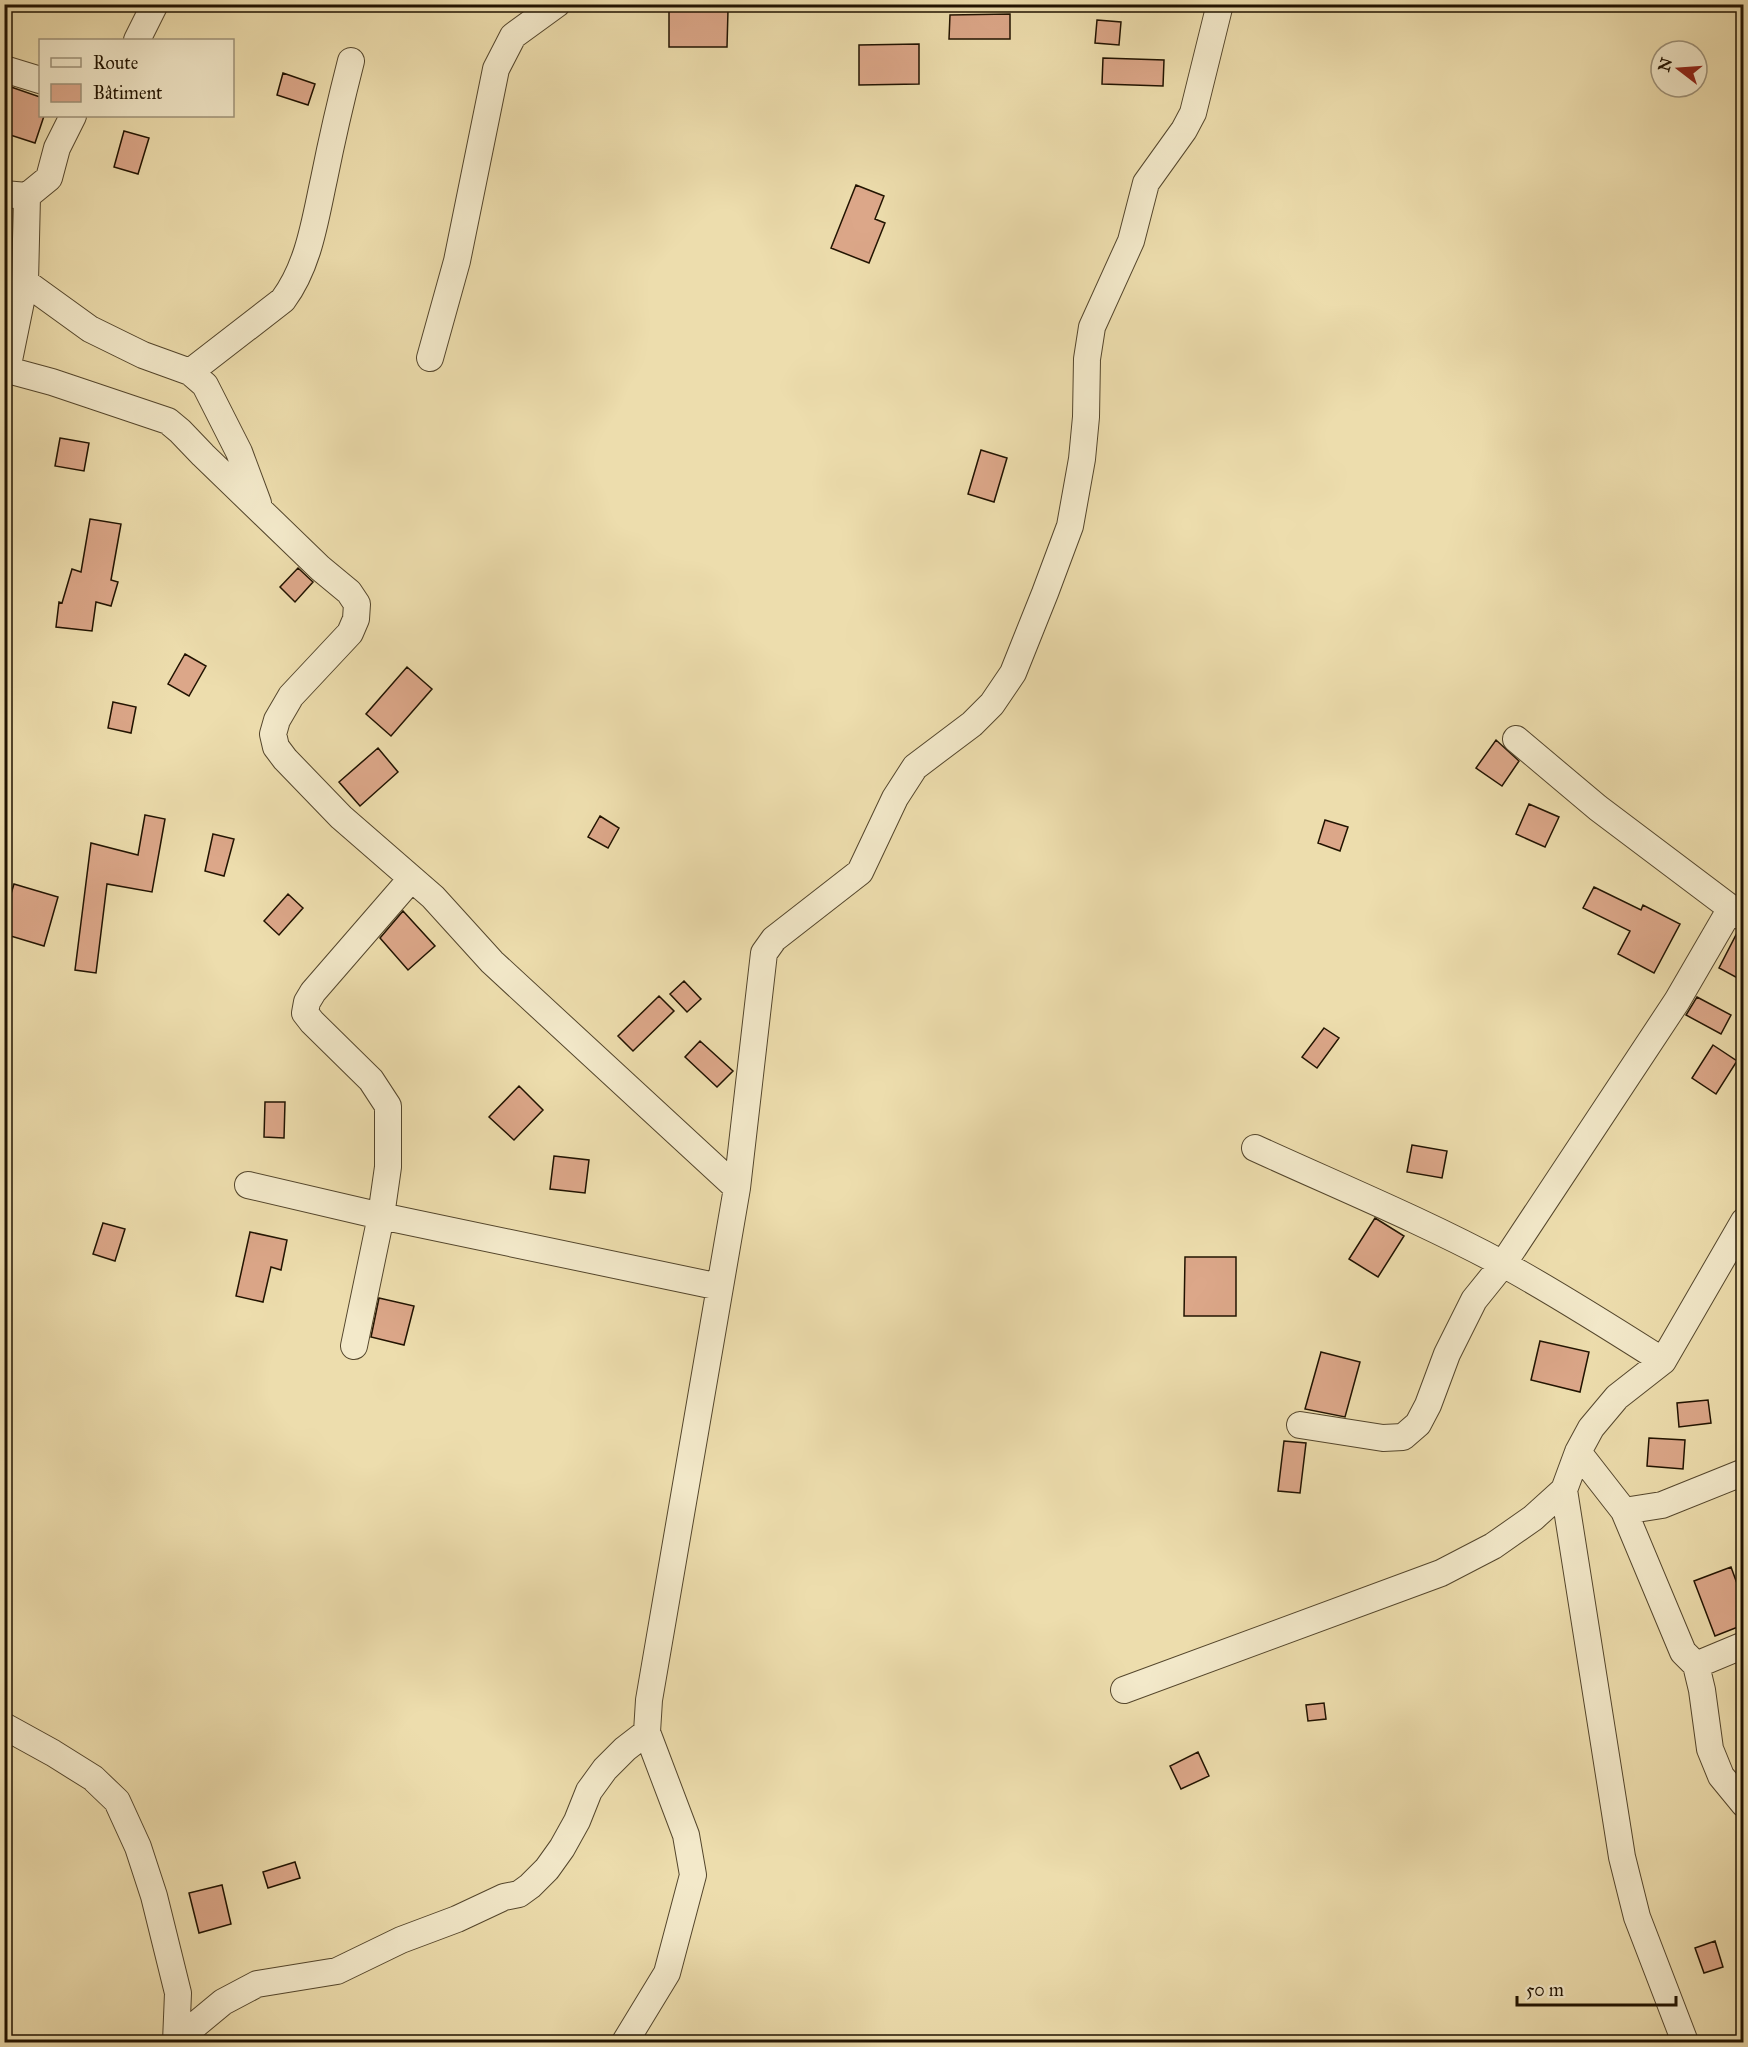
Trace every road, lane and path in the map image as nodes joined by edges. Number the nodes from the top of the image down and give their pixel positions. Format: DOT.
graph roads {
  1 [pos="155,4"];
  2 [pos="557,4"];
  3 [pos="1220,4"];
  4 [pos="138,39"];
  5 [pos="351,61"];
  6 [pos="4,69"];
  7 [pos="39,80"];
  8 [pos="72,117"];
  9 [pos="16,195"];
  10 [pos="25,282"];
  11 [pos="430,358"];
  12 [pos="6,370"];
  13 [pos="190,372"];
  14 [pos="260,509"];
  15 [pos="1516,739"];
  16 [pos="411,879"];
  17 [pos="1737,913"];
  18 [pos="1255,1148"];
  19 [pos="248,1185"];
  20 [pos="737,1188"];
  21 [pos="381,1216"];
  22 [pos="1743,1221"];
  23 [pos="1503,1264"];
  24 [pos="720,1287"];
  25 [pos="354,1346"];
  26 [pos="1663,1361"];
  27 [pos="1300,1425"];
  28 [pos="1578,1452"];
  29 [pos="1743,1472"];
  30 [pos="1564,1490"];
  31 [pos="1624,1511"];
  32 [pos="1743,1645"];
  33 [pos="1696,1665"];
  34 [pos="1124,1690"];
  35 [pos="4,1726"];
  36 [pos="647,1732"];
  37 [pos="1743,1803"];
  38 [pos="176,2043"];
  39 [pos="182,2043"];
  40 [pos="625,2043"];
  41 [pos="1685,2043"];
  1 -- 4 [label="street"];
  2 -- 11 [label="street"];
  3 -- 20 [label="street"];
  5 -- 13 [label="street"];
  6 -- 7 [label="street"];
  8 -- 9 [label="street"];
  9 -- 10 [label="street"];
  10 -- 12 [label="street"];
  10 -- 13 [label="street"];
  12 -- 14 [label="street"];
  13 -- 14 [label="street"];
  14 -- 16 [label="street"];
  15 -- 17 [label="street"];
  16 -- 20 [label="street"];
  16 -- 21 [label="street"];
  17 -- 23 [label="street"];
  18 -- 23 [label="street"];
  19 -- 21 [label="street"];
  20 -- 24 [label="street"];
  21 -- 24 [label="street"];
  21 -- 25 [label="street"];
  22 -- 26 [label="street"];
  23 -- 26 [label="street"];
  23 -- 27 [label="street"];
  24 -- 36 [label="street"];
  26 -- 28 [label="street"];
  28 -- 30 [label="street"];
  28 -- 31 [label="street"];
  29 -- 31 [label="street"];
  30 -- 34 [label="street"];
  30 -- 41 [label="street"];
  31 -- 33 [label="street"];
  32 -- 33 [label="street"];
  33 -- 37 [label="street"];
  35 -- 38 [label="street"];
  36 -- 39 [label="street"];
  36 -- 40 [label="street"];
}
